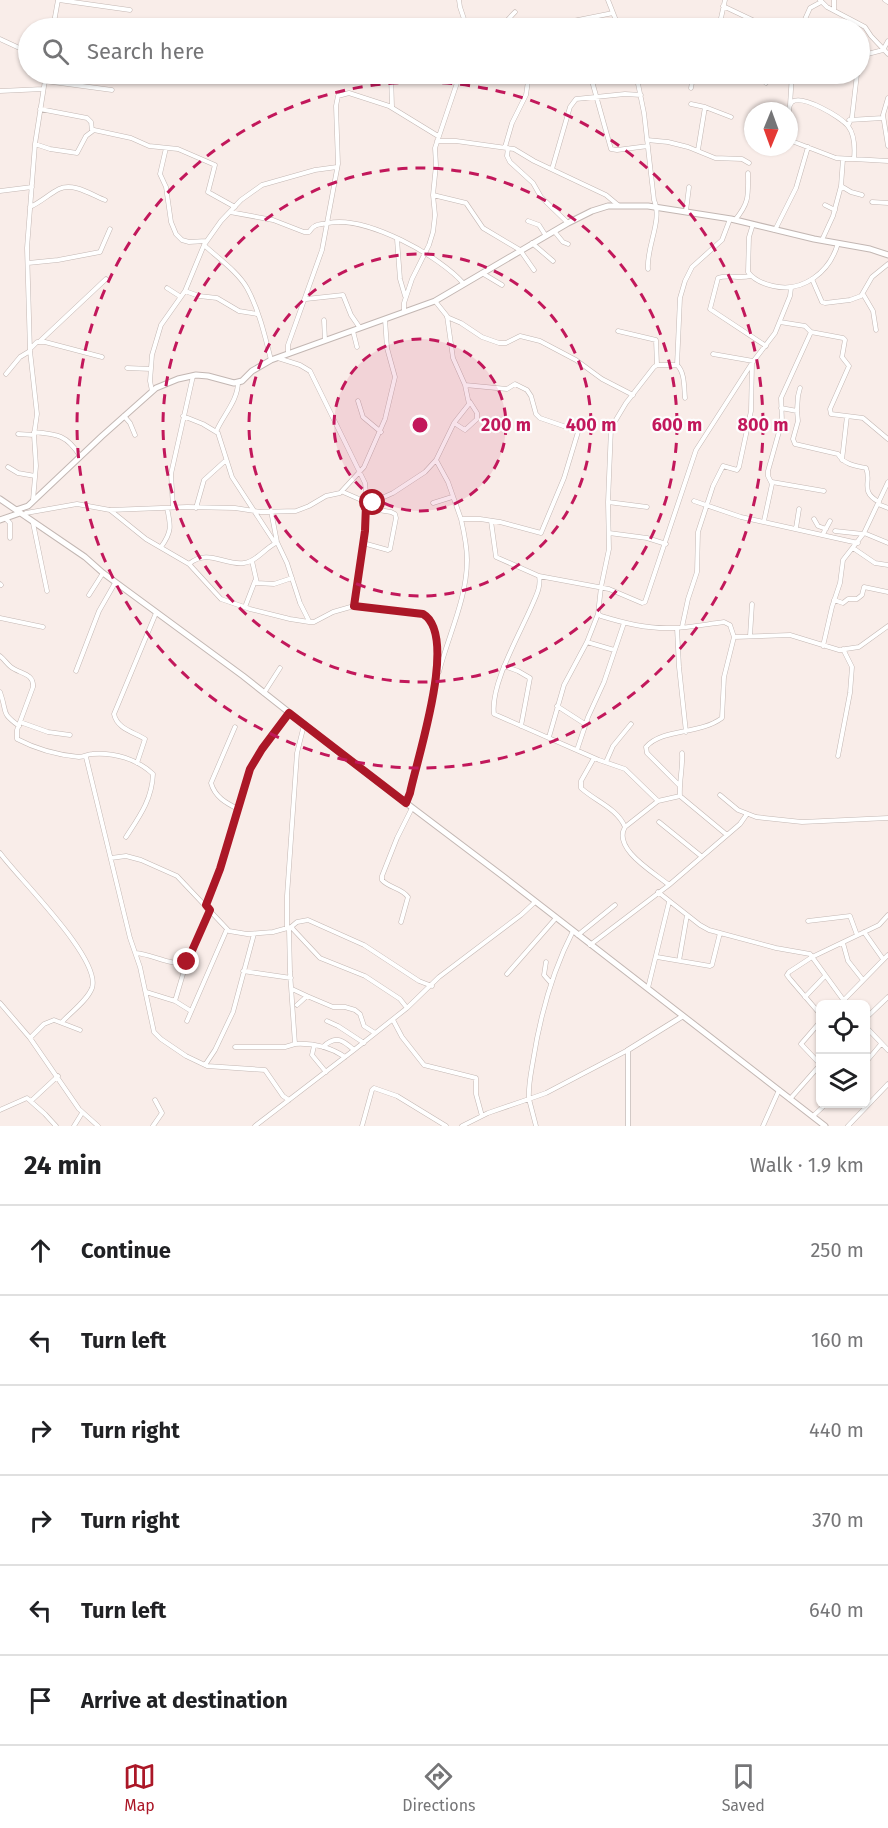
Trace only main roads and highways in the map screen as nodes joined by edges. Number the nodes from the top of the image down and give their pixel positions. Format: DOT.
graph roads {
  1 [pos="888,255"];
  2 [pos="0,499"];
  3 [pos="28,506"];
  4 [pos="20,512"];
  5 [pos="3,519"];
  6 [pos="821,1125"];
  1 -- 3 [label="main road"];
  2 -- 4 [label="main road"];
  3 -- 4 [label="main road"];
  3 -- 4 [label="main road"];
  4 -- 5 [label="main road"];
  4 -- 5 [label="main road"];
  4 -- 6 [label="main road"];
}
